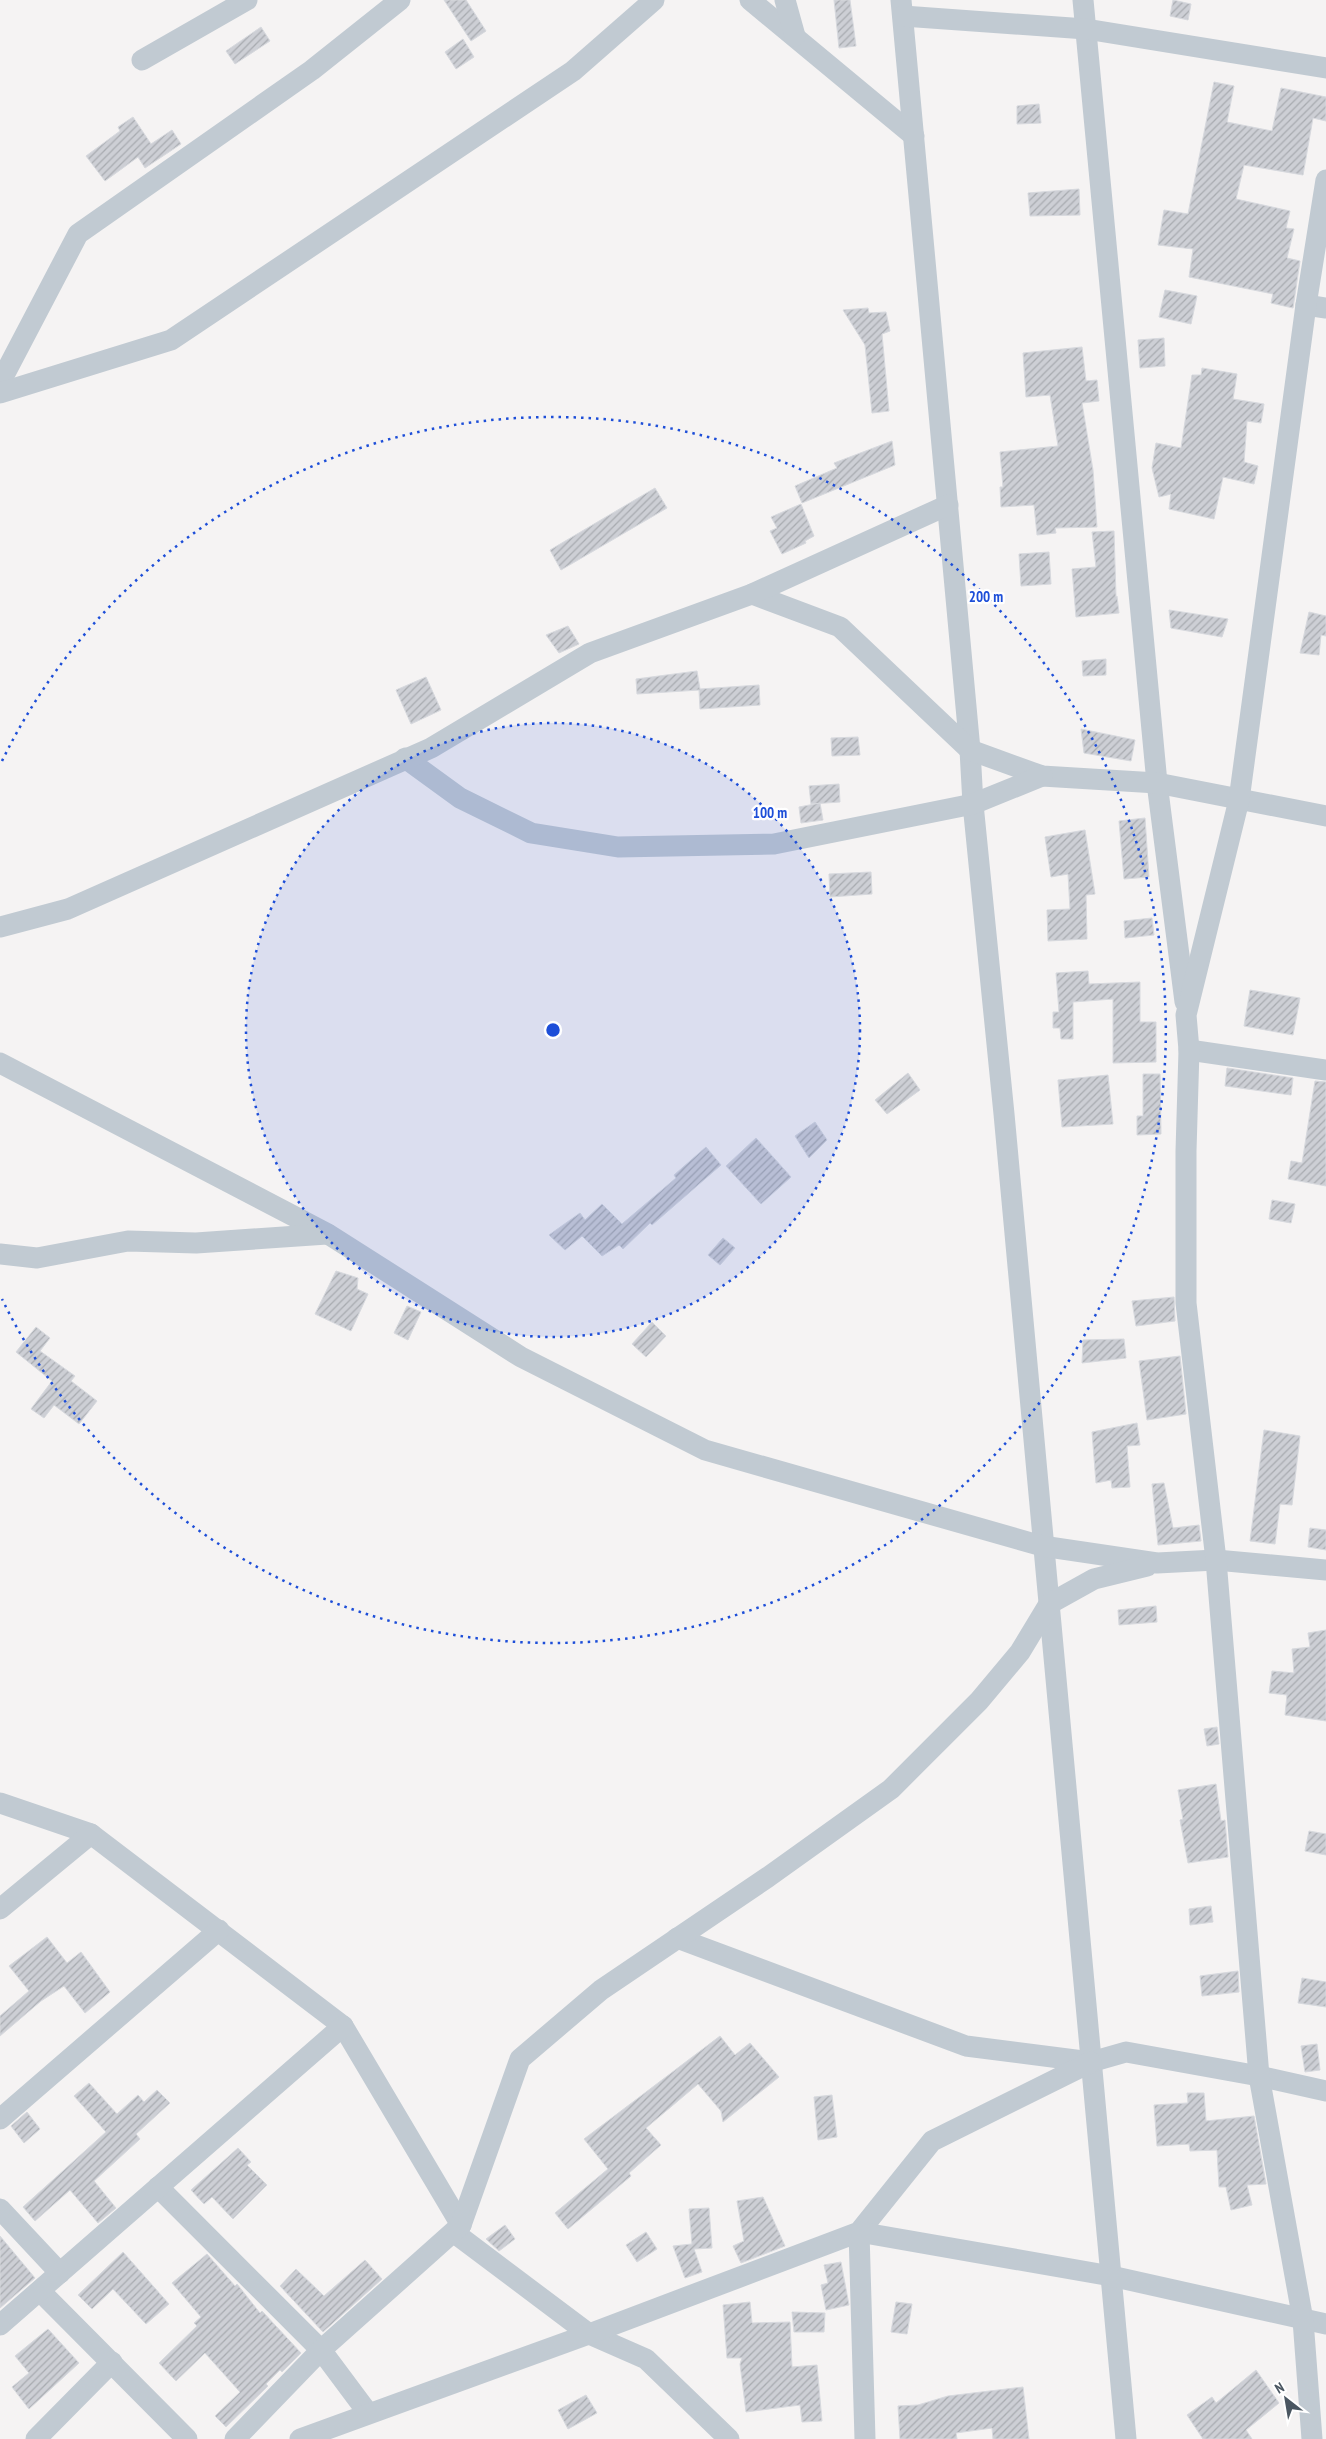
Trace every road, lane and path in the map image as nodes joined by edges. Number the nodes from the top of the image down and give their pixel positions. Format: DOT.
graph roads {
  1 [pos="247,0"];
  2 [pos="400,0"];
  3 [pos="654,0"];
  4 [pos="750,0"];
  5 [pos="785,0"];
  6 [pos="1083,0"];
  7 [pos="902,8"];
  8 [pos="1086,28"];
  9 [pos="795,36"];
  10 [pos="142,60"];
  11 [pos="1326,68"];
  12 [pos="914,136"];
  13 [pos="1326,180"];
  14 [pos="1316,307"];
  15 [pos="0,383"];
  16 [pos="0,392"];
  17 [pos="948,505"];
  18 [pos="752,594"];
  19 [pos="970,750"];
  20 [pos="405,758"];
  21 [pos="1042,776"];
  22 [pos="1157,783"];
  23 [pos="1239,800"];
  24 [pos="973,804"];
  25 [pos="1326,816"];
  26 [pos="0,927"];
  27 [pos="1186,1015"];
  28 [pos="1189,1050"];
  29 [pos="0,1064"];
  30 [pos="1326,1070"];
  31 [pos="328,1234"];
  32 [pos="0,1254"];
  33 [pos="1042,1546"];
  34 [pos="1216,1560"];
  35 [pos="1157,1563"];
  36 [pos="1326,1570"];
  37 [pos="1049,1604"];
  38 [pos="0,1804"];
  39 [pos="91,1834"];
  40 [pos="0,1909"];
  41 [pos="219,1930"];
  42 [pos="677,1938"];
  43 [pos="343,2026"];
  44 [pos="1091,2062"];
  45 [pos="1259,2076"];
  46 [pos="1326,2091"];
  47 [pos="0,2119"];
  48 [pos="158,2187"];
  49 [pos="0,2209"];
  50 [pos="461,2224"];
  51 [pos="859,2232"];
  52 [pos="60,2273"];
  53 [pos="1111,2276"];
  54 [pos="40,2291"];
  55 [pos="1303,2320"];
  56 [pos="1326,2324"];
  57 [pos="0,2325"];
  58 [pos="589,2334"];
  59 [pos="321,2350"];
  60 [pos="112,2362"];
  61 [pos="368,2413"];
  62 [pos="310,2438"];
  63 [pos="36,2439"];
  64 [pos="187,2439"];
  65 [pos="235,2439"];
  66 [pos="728,2439"];
  67 [pos="865,2439"];
  68 [pos="1126,2439"];
  69 [pos="1312,2439"];
  1 -- 10 [label="street"];
  2 -- 15 [label="street"];
  3 -- 16 [label="street"];
  4 -- 9 [label="street"];
  5 -- 9 [label="street"];
  6 -- 8 [label="street"];
  7 -- 8 [label="street"];
  7 -- 12 [label="street"];
  8 -- 11 [label="street"];
  8 -- 22 [label="street"];
  9 -- 12 [label="street"];
  12 -- 17 [label="street"];
  13 -- 14 [label="street"];
  14 -- 23 [label="street"];
  17 -- 18 [label="street"];
  17 -- 19 [label="street"];
  18 -- 19 [label="street"];
  18 -- 20 [label="street"];
  19 -- 21 [label="street"];
  19 -- 24 [label="street"];
  20 -- 24 [label="street"];
  20 -- 26 [label="street"];
  21 -- 22 [label="street"];
  21 -- 24 [label="street"];
  22 -- 23 [label="street"];
  22 -- 27 [label="street"];
  23 -- 25 [label="street"];
  23 -- 27 [label="street"];
  24 -- 33 [label="street"];
  27 -- 28 [label="street"];
  28 -- 30 [label="street"];
  28 -- 34 [label="street"];
  29 -- 31 [label="street"];
  31 -- 32 [label="street"];
  31 -- 33 [label="street"];
  33 -- 35 [label="street"];
  33 -- 37 [label="street"];
  34 -- 35 [label="street"];
  34 -- 36 [label="street"];
  34 -- 45 [label="street"];
  35 -- 37 [label="street"];
  37 -- 42 [label="street"];
  37 -- 44 [label="street"];
  38 -- 39 [label="street"];
  39 -- 40 [label="street"];
  39 -- 41 [label="street"];
  41 -- 43 [label="street"];
  41 -- 47 [label="street"];
  42 -- 44 [label="street"];
  42 -- 50 [label="street"];
  43 -- 48 [label="street"];
  43 -- 50 [label="street"];
  44 -- 45 [label="street"];
  44 -- 51 [label="street"];
  44 -- 53 [label="street"];
  45 -- 46 [label="street"];
  45 -- 55 [label="street"];
  48 -- 52 [label="street"];
  48 -- 59 [label="street"];
  49 -- 52 [label="street"];
  50 -- 58 [label="street"];
  50 -- 59 [label="street"];
  51 -- 53 [label="street"];
  51 -- 58 [label="street"];
  51 -- 67 [label="street"];
  52 -- 54 [label="street"];
  53 -- 55 [label="street"];
  53 -- 68 [label="street"];
  54 -- 57 [label="street"];
  54 -- 60 [label="street"];
  55 -- 56 [label="street"];
  55 -- 69 [label="street"];
  58 -- 61 [label="street"];
  58 -- 66 [label="street"];
  59 -- 61 [label="street"];
  59 -- 65 [label="street"];
  60 -- 63 [label="street"];
  60 -- 64 [label="street"];
  61 -- 62 [label="street"];
}
